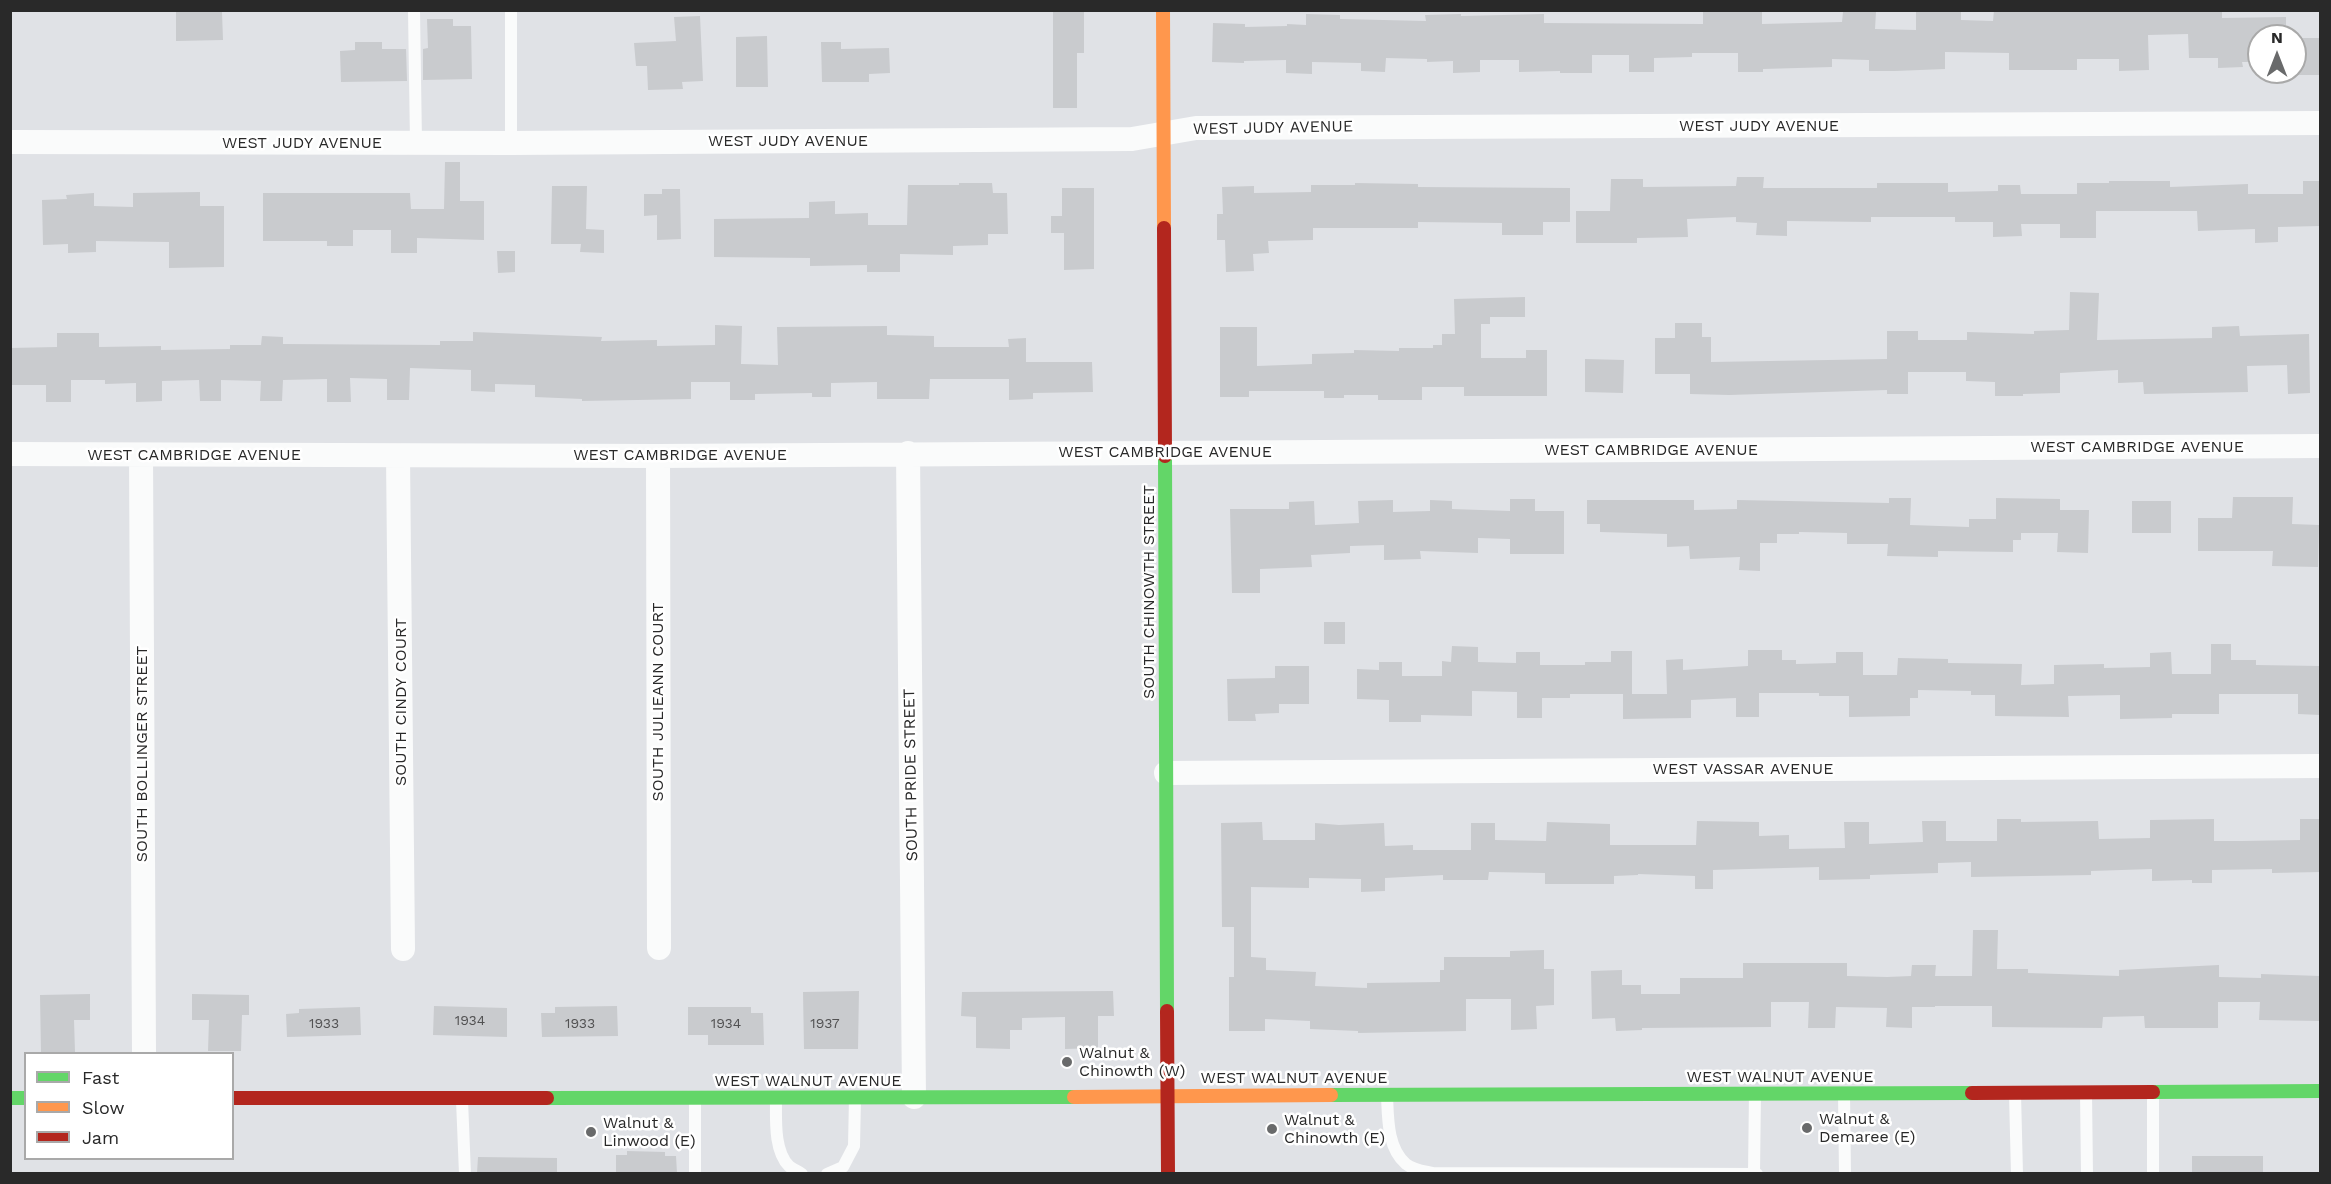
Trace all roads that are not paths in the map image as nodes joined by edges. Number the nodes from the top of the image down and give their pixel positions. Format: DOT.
graph roads {
  1 [pos="414,10"];
  2 [pos="511,10"];
  3 [pos="1162,10"];
  4 [pos="2320,123"];
  5 [pos="1163,134"];
  6 [pos="10,142"];
  7 [pos="416,143"];
  8 [pos="511,143"];
  9 [pos="2320,446"];
  10 [pos="908,453"];
  11 [pos="1166,453"];
  12 [pos="10,454"];
  13 [pos="141,455"];
  14 [pos="398,456"];
  15 [pos="658,456"];
  16 [pos="2320,766"];
  17 [pos="1166,773"];
  18 [pos="659,948"];
  19 [pos="403,949"];
  20 [pos="144,1052"];
  21 [pos="2320,1091"];
  22 [pos="2086,1092"];
  23 [pos="2152,1092"];
  24 [pos="1755,1093"];
  25 [pos="1844,1093"];
  26 [pos="2015,1093"];
  27 [pos="1387,1094"];
  28 [pos="1167,1096"];
  29 [pos="855,1097"];
  30 [pos="914,1097"];
  31 [pos="234,1098"];
  32 [pos="694,1098"];
  33 [pos="776,1098"];
  34 [pos="462,1099"];
  35 [pos="465,1173"];
  36 [pos="695,1173"];
  37 [pos="802,1173"];
  38 [pos="827,1173"];
  39 [pos="1168,1173"];
  40 [pos="1755,1173"];
  41 [pos="1845,1173"];
  42 [pos="2017,1173"];
  43 [pos="2087,1173"];
  44 [pos="2153,1173"];
  1 -- 7 [label="lane"];
  2 -- 8 [label="lane"];
  3 -- 5 [label="main road, SOUTH CHINOWTH STREET"];
  4 -- 5 [label="street, WEST JUDY AVENUE"];
  5 -- 8 [label="street, WEST JUDY AVENUE"];
  5 -- 11 [label="main road, SOUTH CHINOWTH STREET"];
  6 -- 7 [label="street, WEST JUDY AVENUE"];
  7 -- 8 [label="street, WEST JUDY AVENUE"];
  9 -- 11 [label="street, WEST CAMBRIDGE AVENUE"];
  10 -- 11 [label="street, WEST CAMBRIDGE AVENUE"];
  10 -- 15 [label="street, WEST CAMBRIDGE AVENUE"];
  10 -- 30 [label="street, SOUTH PRIDE STREET"];
  11 -- 17 [label="main road, SOUTH CHINOWTH STREET"];
  12 -- 13 [label="street, WEST CAMBRIDGE AVENUE"];
  13 -- 14 [label="street, WEST CAMBRIDGE AVENUE"];
  13 -- 20 [label="street, SOUTH BOLLINGER STREET"];
  14 -- 15 [label="street, WEST CAMBRIDGE AVENUE"];
  14 -- 19 [label="street, SOUTH CINDY COURT"];
  15 -- 18 [label="street, SOUTH JULIEANN COURT"];
  16 -- 17 [label="street, WEST VASSAR AVENUE"];
  17 -- 28 [label="main road, SOUTH CHINOWTH STREET"];
  21 -- 23 [label="main road, WEST WALNUT AVENUE"];
  22 -- 23 [label="main road, WEST WALNUT AVENUE"];
  22 -- 26 [label="main road, WEST WALNUT AVENUE"];
  22 -- 43 [label="lane"];
  23 -- 44 [label="lane"];
  24 -- 25 [label="main road, WEST WALNUT AVENUE"];
  24 -- 27 [label="main road, WEST WALNUT AVENUE"];
  24 -- 40 [label="lane"];
  25 -- 26 [label="main road, WEST WALNUT AVENUE"];
  25 -- 41 [label="lane"];
  26 -- 42 [label="lane"];
  27 -- 28 [label="main road, WEST WALNUT AVENUE"];
  27 -- 40 [label="lane"];
  28 -- 30 [label="main road, WEST WALNUT AVENUE"];
  28 -- 39 [label="main road, SOUTH CHINOWTH STREET"];
  29 -- 30 [label="main road, WEST WALNUT AVENUE"];
  29 -- 33 [label="main road, WEST WALNUT AVENUE"];
  29 -- 38 [label="lane"];
  31 -- 34 [label="main road, WEST WALNUT AVENUE"];
  32 -- 33 [label="main road, WEST WALNUT AVENUE"];
  32 -- 34 [label="main road, WEST WALNUT AVENUE"];
  32 -- 36 [label="lane"];
  33 -- 37 [label="lane"];
  34 -- 35 [label="lane"];
}
